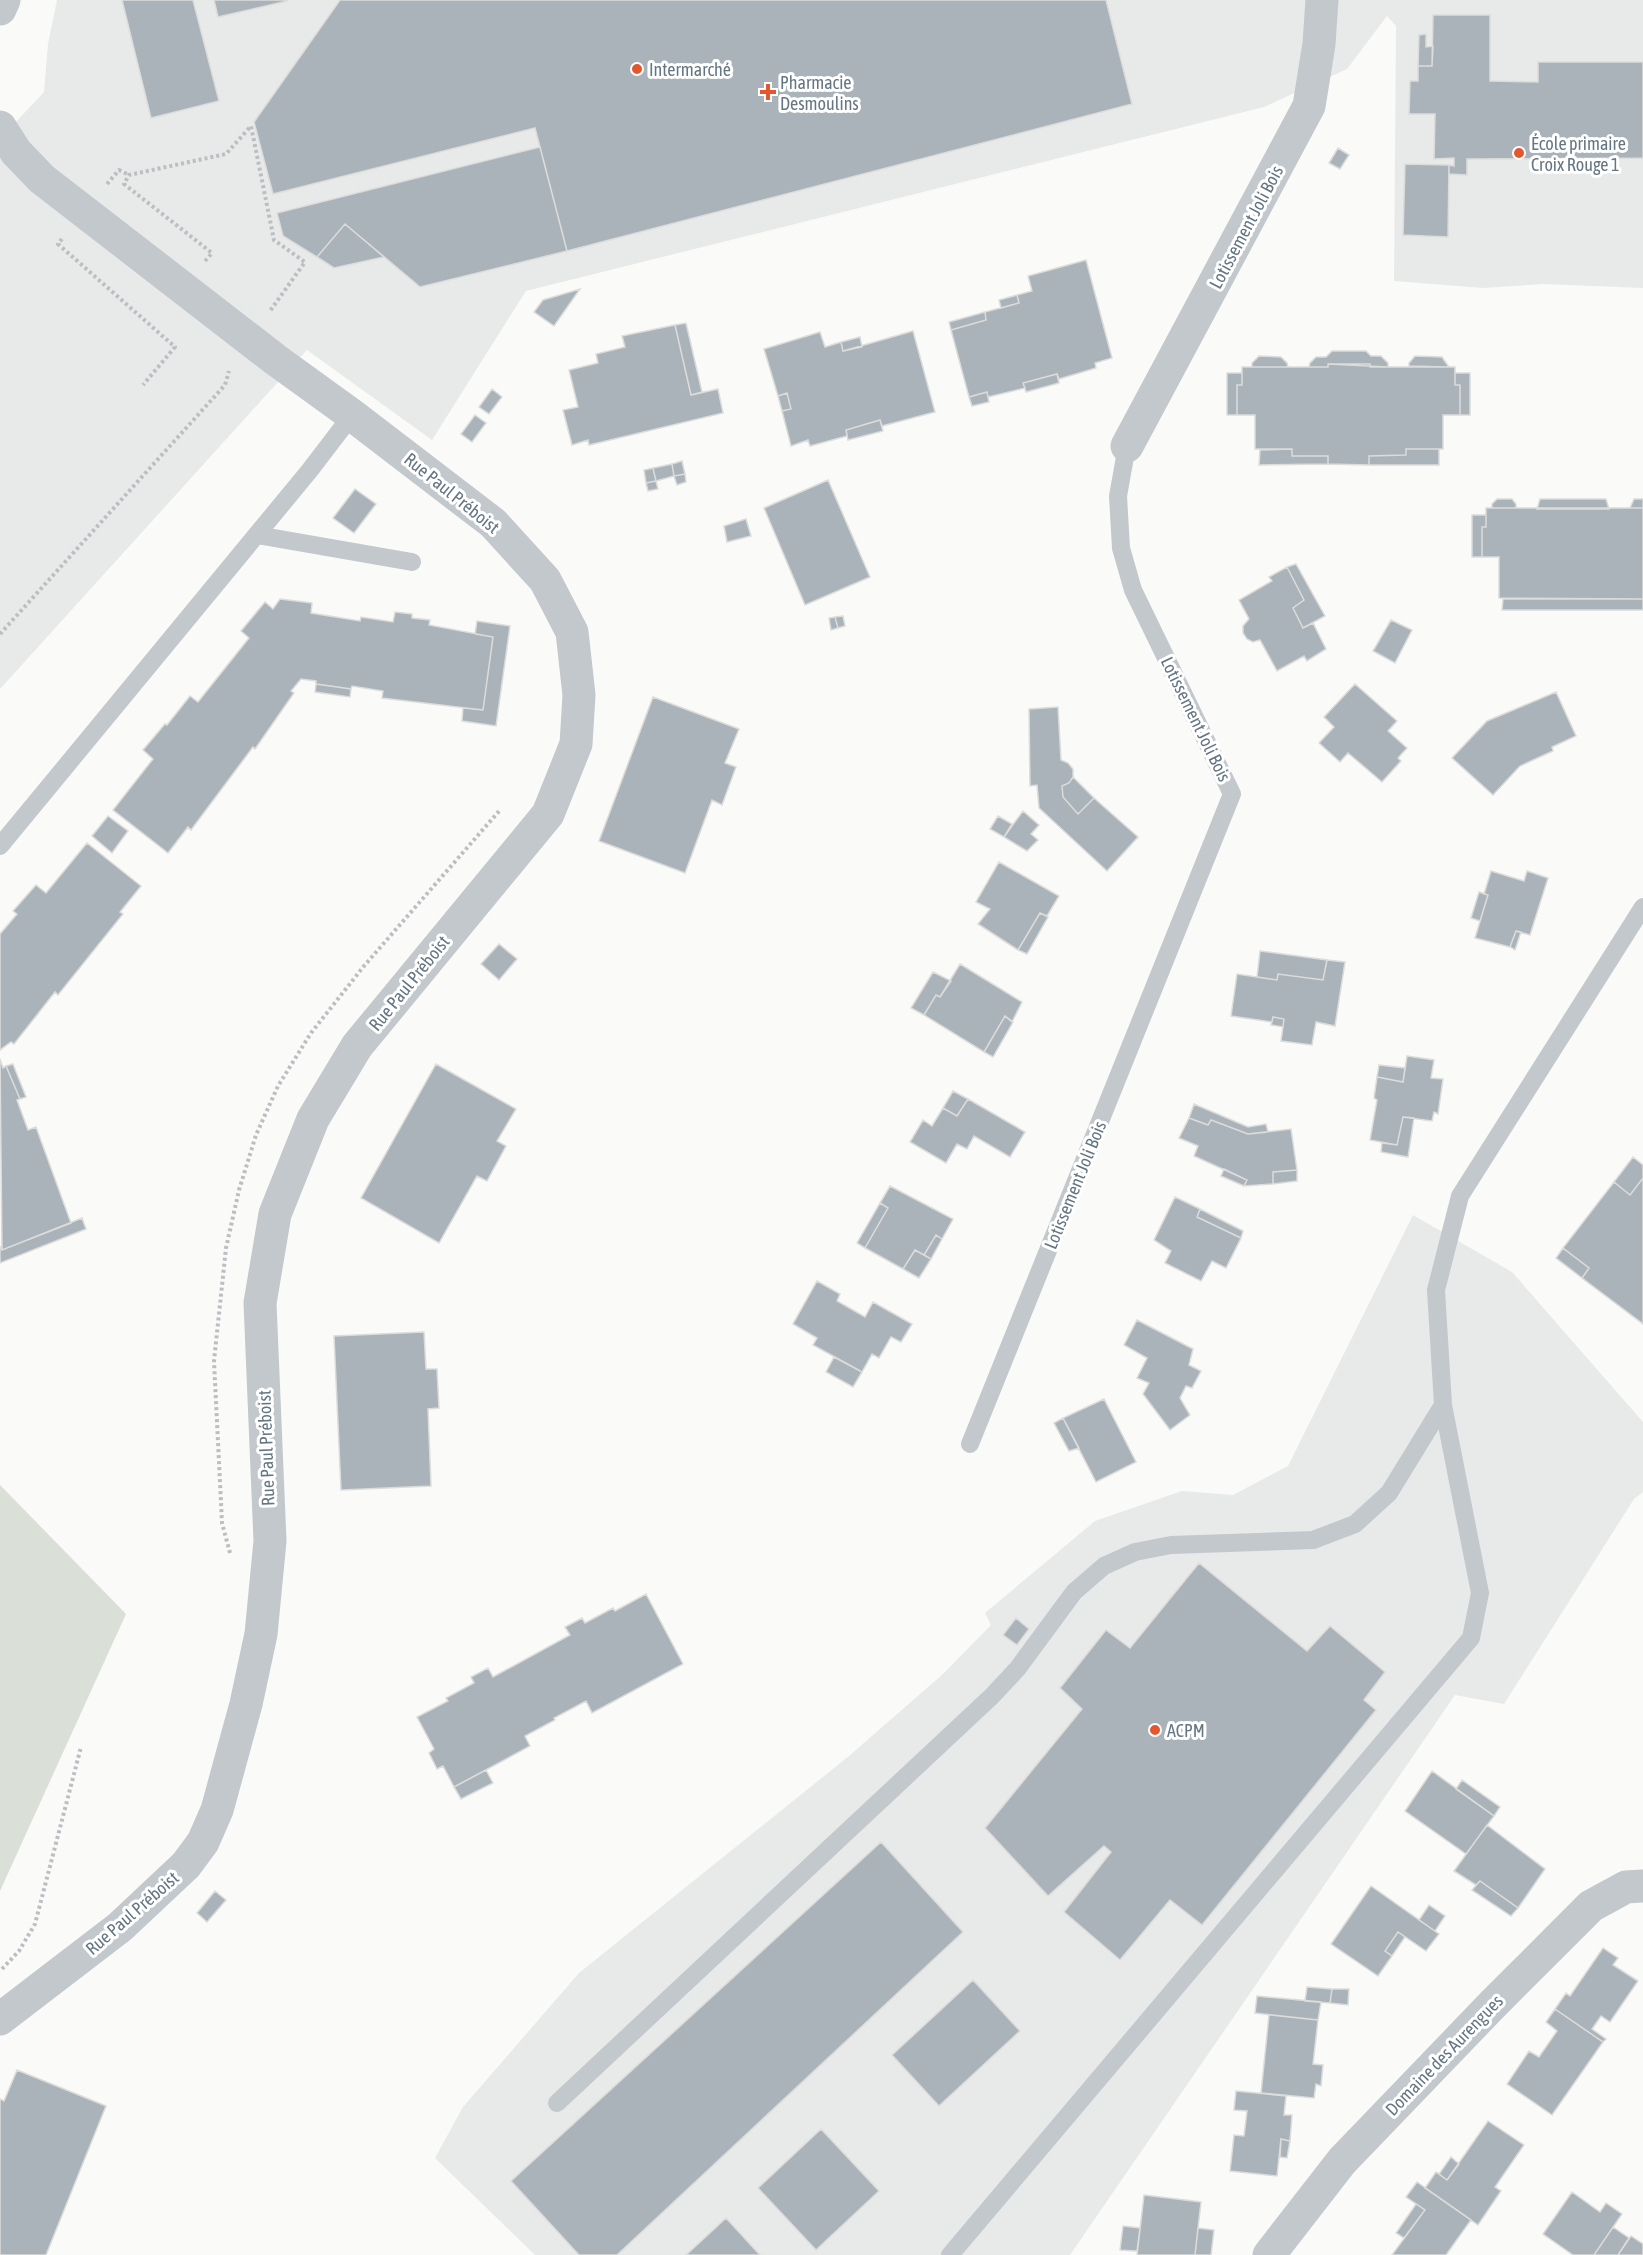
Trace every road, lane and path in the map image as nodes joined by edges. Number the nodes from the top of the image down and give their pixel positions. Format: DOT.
graph roads {
  1 [pos="4,0"];
  2 [pos="1322,0"];
  3 [pos="0,9"];
  4 [pos="0,127"];
  5 [pos="129,175"];
  6 [pos="107,184"];
  7 [pos="352,415"];
  8 [pos="1127,446"];
  9 [pos="257,535"];
  10 [pos="412,562"];
  11 [pos="0,846"];
  12 [pos="1643,907"];
  13 [pos="1443,1405"];
  14 [pos="970,1444"];
  15 [pos="81,1747"];
  16 [pos="1643,1886"];
  17 [pos="0,1971"];
  18 [pos="0,2019"];
  19 [pos="557,2103"];
  20 [pos="950,2255"];
  21 [pos="1269,2255"];
  1 -- 3 [label="street"];
  2 -- 8 [label="street, Lotissement Joli Bois"];
  4 -- 7 [label="street, Rue Paul Préboist"];
  5 -- 6 [label="path"];
  7 -- 9 [label="lane"];
  7 -- 18 [label="street, Rue Paul Préboist"];
  8 -- 14 [label="lane, Lotissement Joli Bois"];
  9 -- 10 [label="lane"];
  9 -- 11 [label="lane"];
  12 -- 13 [label="lane"];
  13 -- 19 [label="lane"];
  13 -- 20 [label="lane"];
  15 -- 17 [label="path"];
  16 -- 21 [label="street, Domaine des Aurengues"];
}
